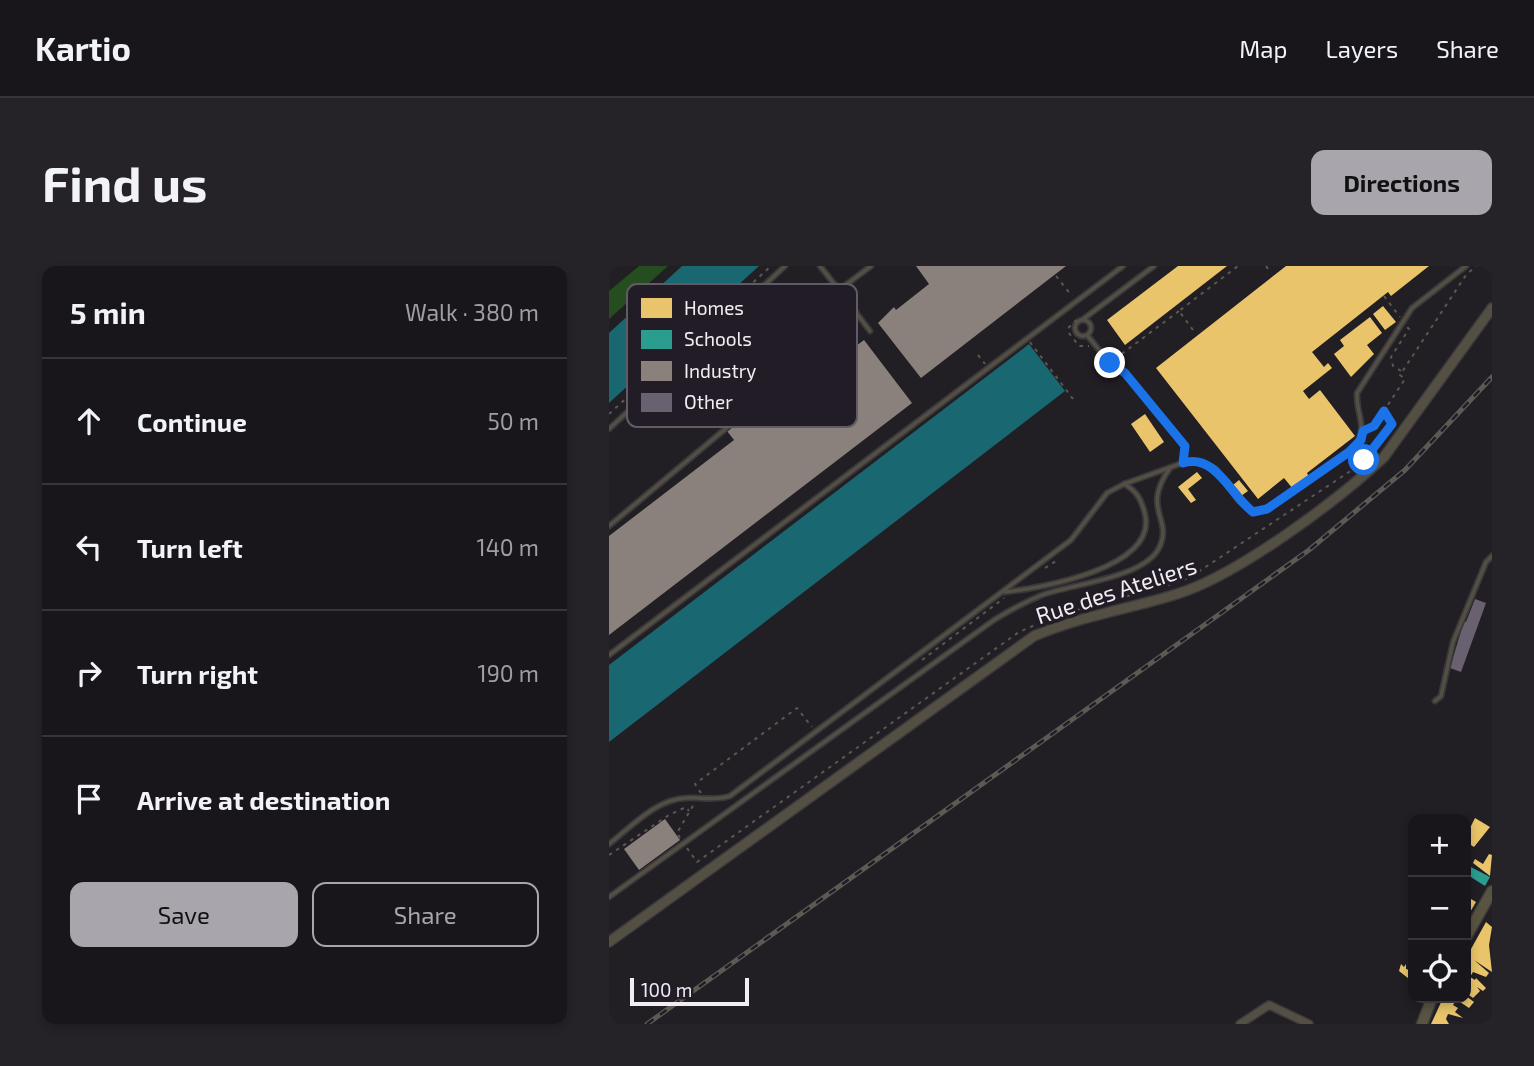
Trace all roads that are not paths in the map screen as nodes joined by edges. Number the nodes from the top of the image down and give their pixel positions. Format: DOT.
graph roads {
  1 [pos="785,266"];
  2 [pos="820,266"];
  3 [pos="871,266"];
  4 [pos="1122,266"];
  5 [pos="1154,266"];
  6 [pos="1466,266"];
  7 [pos="766,284"];
  8 [pos="834,284"];
  9 [pos="847,284"];
  10 [pos="1492,309"];
  11 [pos="857,313"];
  12 [pos="1082,320"];
  13 [pos="870,331"];
  14 [pos="1087,335"];
  15 [pos="627,412"];
  16 [pos="727,427"];
  17 [pos="609,429"];
  18 [pos="1183,463"];
  19 [pos="1171,467"];
  20 [pos="1124,484"];
  21 [pos="609,526"];
  22 [pos="1492,556"];
  23 [pos="1003,592"];
  24 [pos="609,655"];
  25 [pos="1435,701"];
  26 [pos="609,844"];
  27 [pos="1492,891"];
  28 [pos="609,897"];
  29 [pos="1471,928"];
  30 [pos="609,942"];
  31 [pos="1430,1003"];
  32 [pos="1240,1024"];
  33 [pos="1309,1024"];
  34 [pos="1422,1024"];
  1 -- 7 [label="lane"];
  2 -- 8 [label="lane"];
  3 -- 9 [label="lane"];
  4 -- 24 [label="lane"];
  5 -- 12 [label="lane"];
  6 -- 18 [label="lane"];
  10 -- 30 [label="street, Rue des Ateliers"];
  11 -- 13 [label="lane"];
  12 -- 14 [label="lane"];
  12 -- 14 [label="lane"];
  14 -- 18 [label="lane"];
  15 -- 17 [label="lane"];
  16 -- 21 [label="lane"];
  18 -- 19 [label="lane"];
  19 -- 20 [label="lane"];
  19 -- 28 [label="lane"];
  20 -- 23 [label="lane"];
  20 -- 23 [label="lane"];
  22 -- 25 [label="lane"];
  23 -- 26 [label="lane"];
  27 -- 29 [label="main road"];
  31 -- 34 [label="main road"];
  32 -- 33 [label="street"];
}
